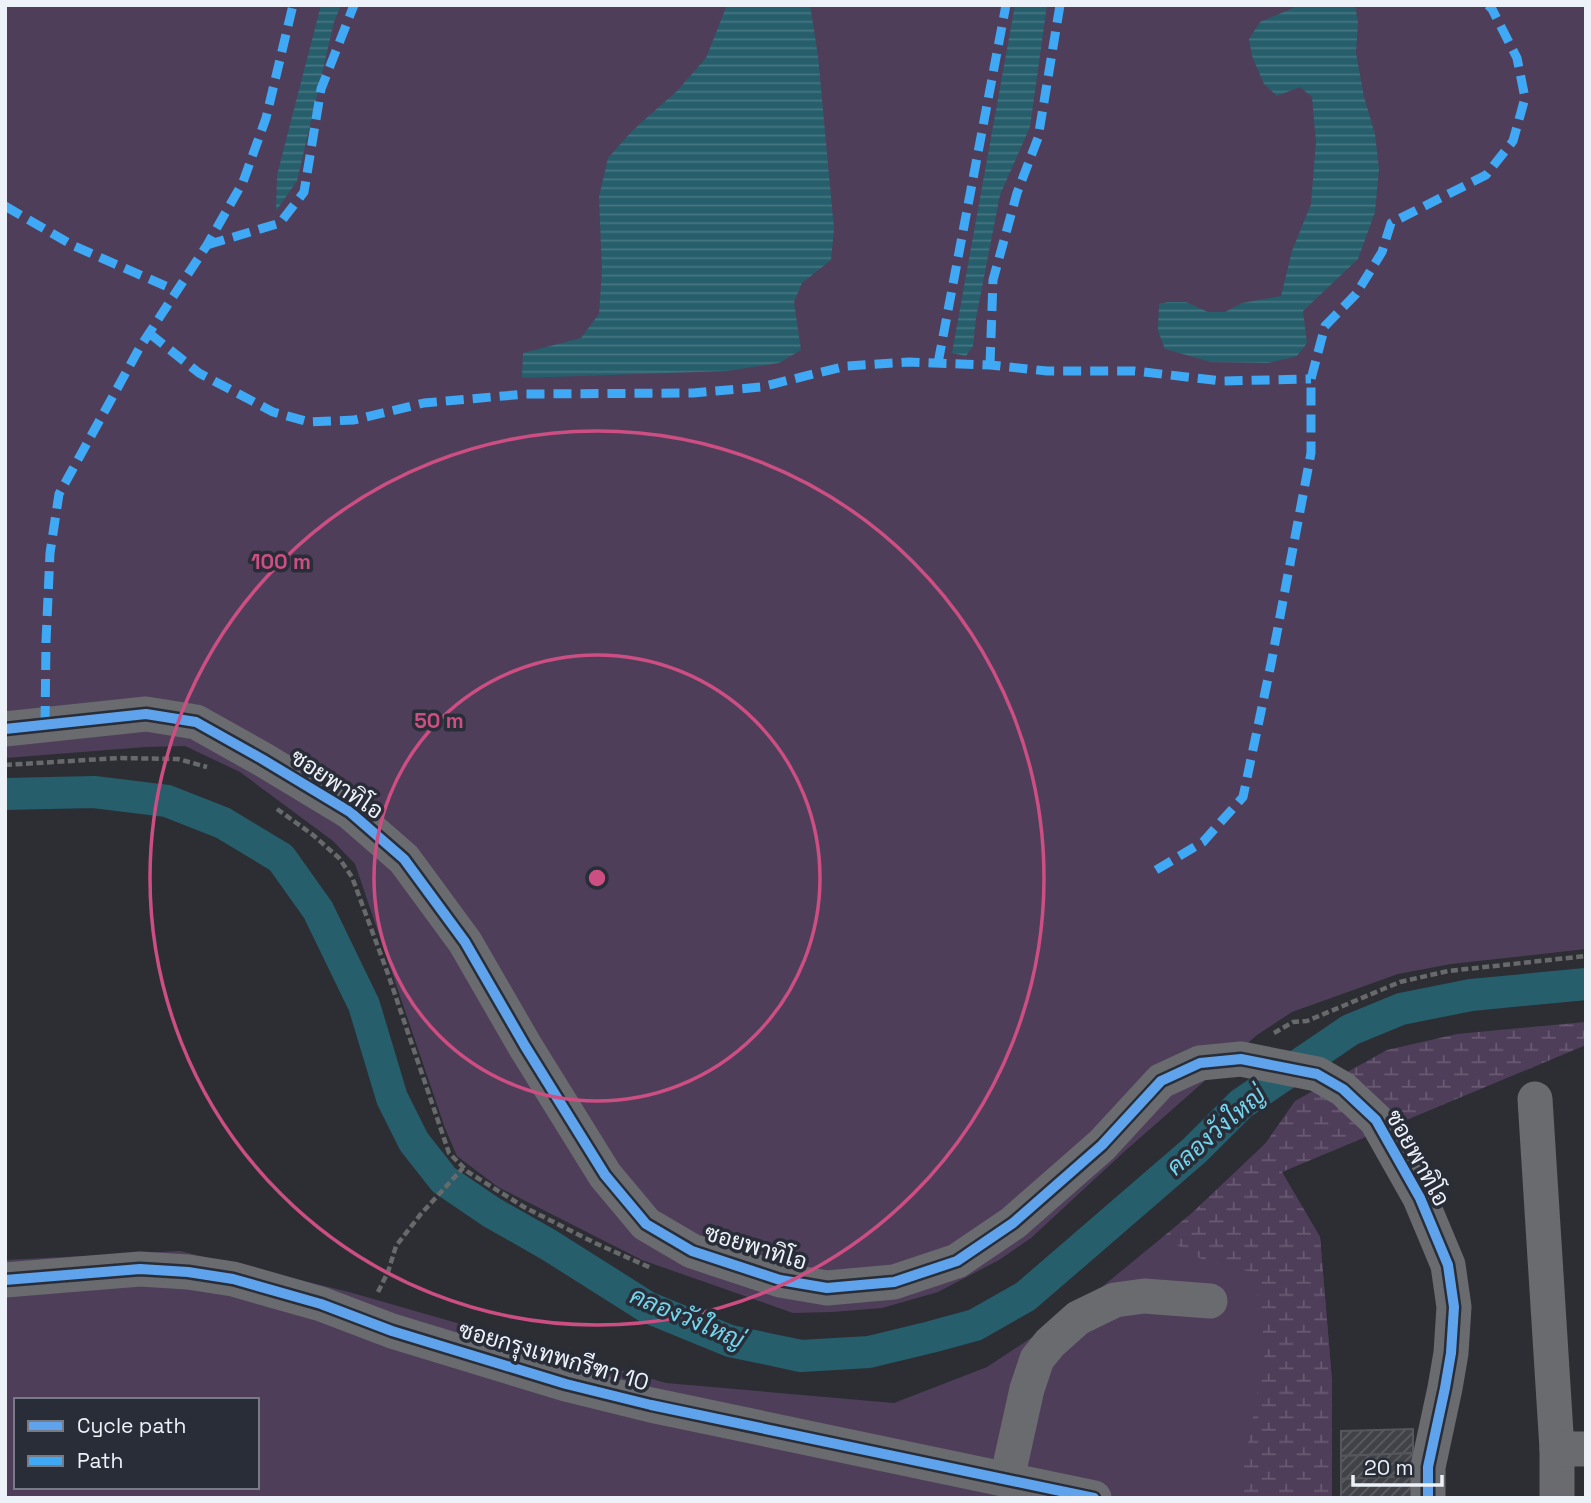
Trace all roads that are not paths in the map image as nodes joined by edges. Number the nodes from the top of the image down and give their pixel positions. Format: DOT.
graph roads {
  1 [pos="5,729"];
  2 [pos="1535,1099"];
  3 [pos="5,1280"];
  4 [pos="1210,1301"];
  5 [pos="1571,1449"];
  6 [pos="1007,1479"];
  7 [pos="1094,1498"];
  8 [pos="1428,1498"];
  9 [pos="1557,1498"];
  1 -- 8 [label="street, ซอยพาทิโอ"];
  2 -- 5 [label="street"];
  3 -- 6 [label="street, ซอยกรุงเทพกรีฑา 10"];
  4 -- 6 [label="street"];
  5 -- 9 [label="street"];
  6 -- 7 [label="street, ซอยกรุงเทพกรีฑา 10"];
}
